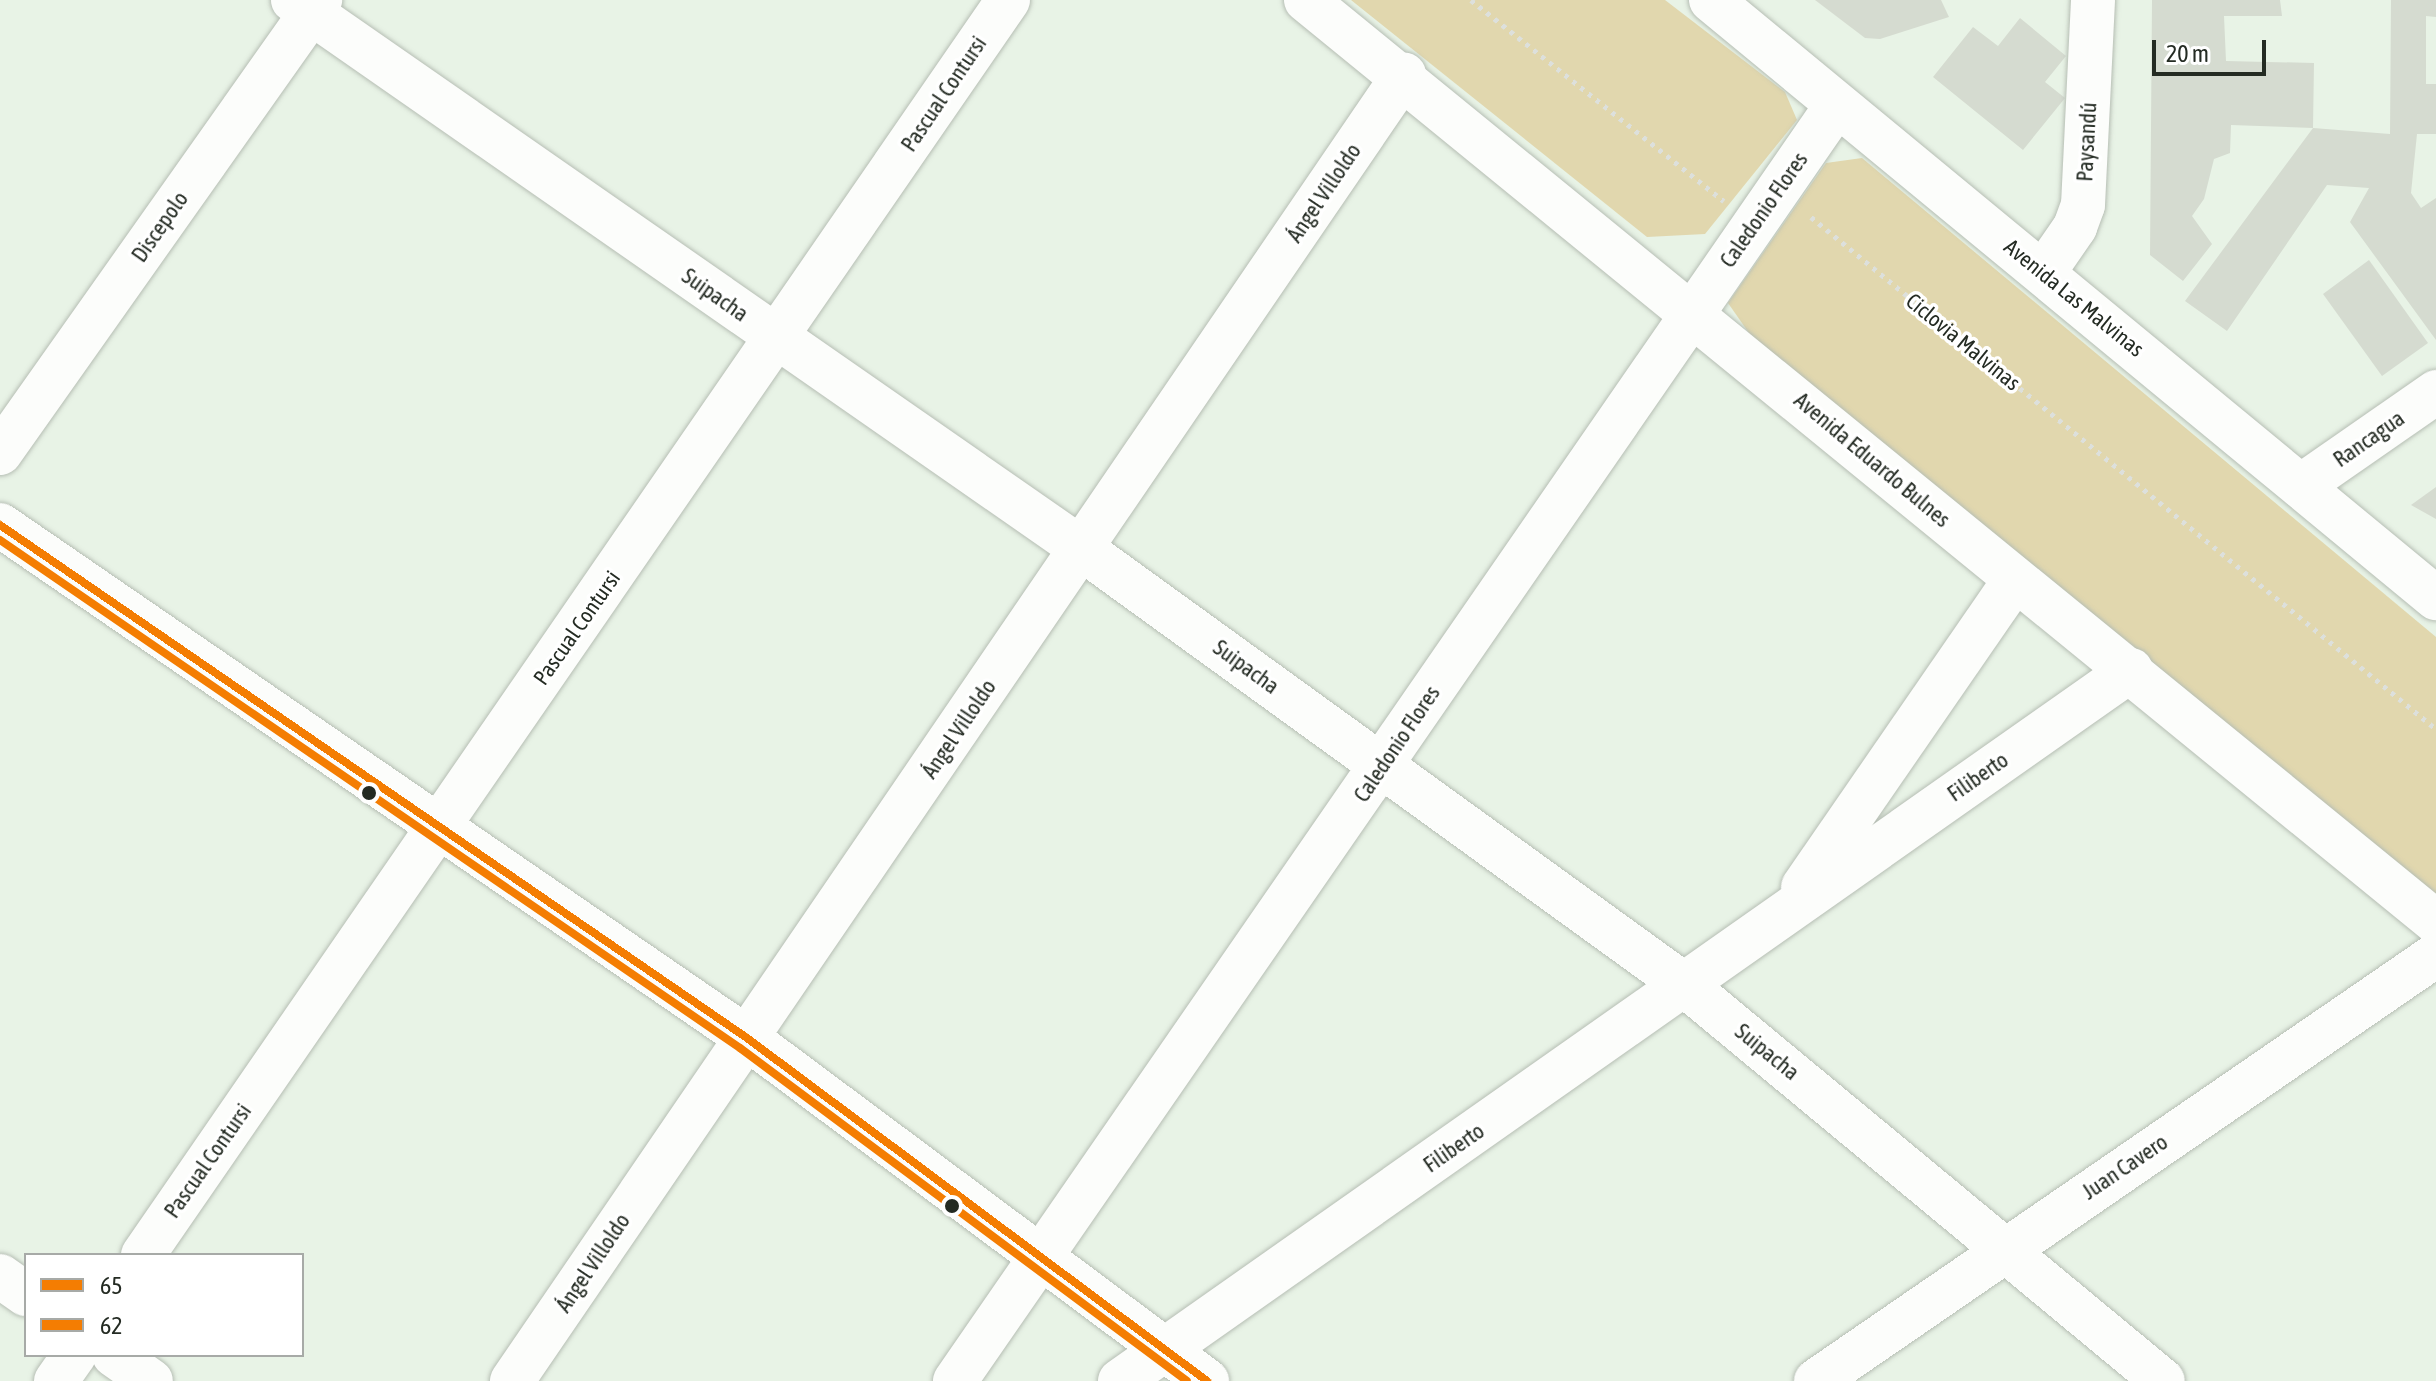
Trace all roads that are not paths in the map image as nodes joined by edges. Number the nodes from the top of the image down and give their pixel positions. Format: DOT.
graph roads {
  1 [pos="1008,0"];
  2 [pos="1306,0"];
  3 [pos="1711,0"];
  4 [pos="2093,0"];
  5 [pos="308,4"];
  6 [pos="1404,75"];
  7 [pos="1837,105"];
  8 [pos="2044,272"];
  9 [pos="1694,312"];
  10 [pos="777,339"];
  11 [pos="2436,392"];
  12 [pos="0,453"];
  13 [pos="2301,486"];
  14 [pos="0,525"];
  15 [pos="1082,549"];
  16 [pos="2015,580"];
  17 [pos="2436,598"];
  18 [pos="2131,670"];
  19 [pos="1383,765"];
  20 [pos="439,827"];
  21 [pos="1786,913"];
  22 [pos="2436,922"];
  23 [pos="2436,955"];
  24 [pos="1686,986"];
  25 [pos="747,1038"];
  26 [pos="2006,1247"];
  27 [pos="144,1253"];
  28 [pos="1044,1256"];
  29 [pos="0,1276"];
  30 [pos="24,1293"];
  31 [pos="1167,1348"];
  32 [pos="73,1357"];
  33 [pos="117,1357"];
  34 [pos="56,1381"];
  35 [pos="151,1381"];
  36 [pos="512,1381"];
  37 [pos="955,1381"];
  38 [pos="1120,1381"];
  39 [pos="1207,1381"];
  40 [pos="1816,1381"];
  41 [pos="2163,1381"];
  1 -- 10 [label="street, Pascual Contursi"];
  2 -- 6 [label="street, Avenida Eduardo Bulnes"];
  3 -- 7 [label="street, Avenida Las Malvinas"];
  4 -- 8 [label="street, Paysandú"];
  5 -- 10 [label="street, Suipacha"];
  5 -- 12 [label="street, Discepolo"];
  6 -- 9 [label="street, Avenida Eduardo Bulnes"];
  6 -- 15 [label="street, Ángel Villoldo"];
  7 -- 8 [label="street, Avenida Las Malvinas"];
  7 -- 9 [label="street, Caledonio Flores"];
  8 -- 13 [label="street, Avenida Las Malvinas"];
  9 -- 16 [label="street, Avenida Eduardo Bulnes"];
  9 -- 19 [label="street, Caledonio Flores"];
  10 -- 15 [label="street, Suipacha"];
  10 -- 20 [label="street, Pascual Contursi"];
  11 -- 13 [label="street, Rancagua"];
  13 -- 17 [label="street, Avenida Las Malvinas"];
  14 -- 20 [label="street"];
  15 -- 19 [label="street, Suipacha"];
  15 -- 25 [label="street, Ángel Villoldo"];
  16 -- 18 [label="street, Avenida Eduardo Bulnes"];
  16 -- 21 [label="street, Filiberto"];
  18 -- 21 [label="street, Filiberto"];
  18 -- 22 [label="street, Avenida Eduardo Bulnes"];
  19 -- 24 [label="street, Suipacha"];
  19 -- 28 [label="street, Caledonio Flores"];
  20 -- 25 [label="street"];
  20 -- 27 [label="street, Pascual Contursi"];
  21 -- 24 [label="street, Filiberto"];
  23 -- 26 [label="street, Juan Cavero"];
  24 -- 26 [label="street, Suipacha"];
  24 -- 31 [label="street, Filiberto"];
  25 -- 28 [label="street"];
  25 -- 36 [label="street, Ángel Villoldo"];
  26 -- 40 [label="street, Juan Cavero"];
  26 -- 41 [label="street, Suipacha"];
  28 -- 31 [label="street"];
  28 -- 37 [label="street, Caledonio Flores"];
  29 -- 30 [label="street"];
  31 -- 38 [label="street, Filiberto"];
  31 -- 39 [label="street"];
  32 -- 34 [label="street"];
  33 -- 35 [label="street"];
}
